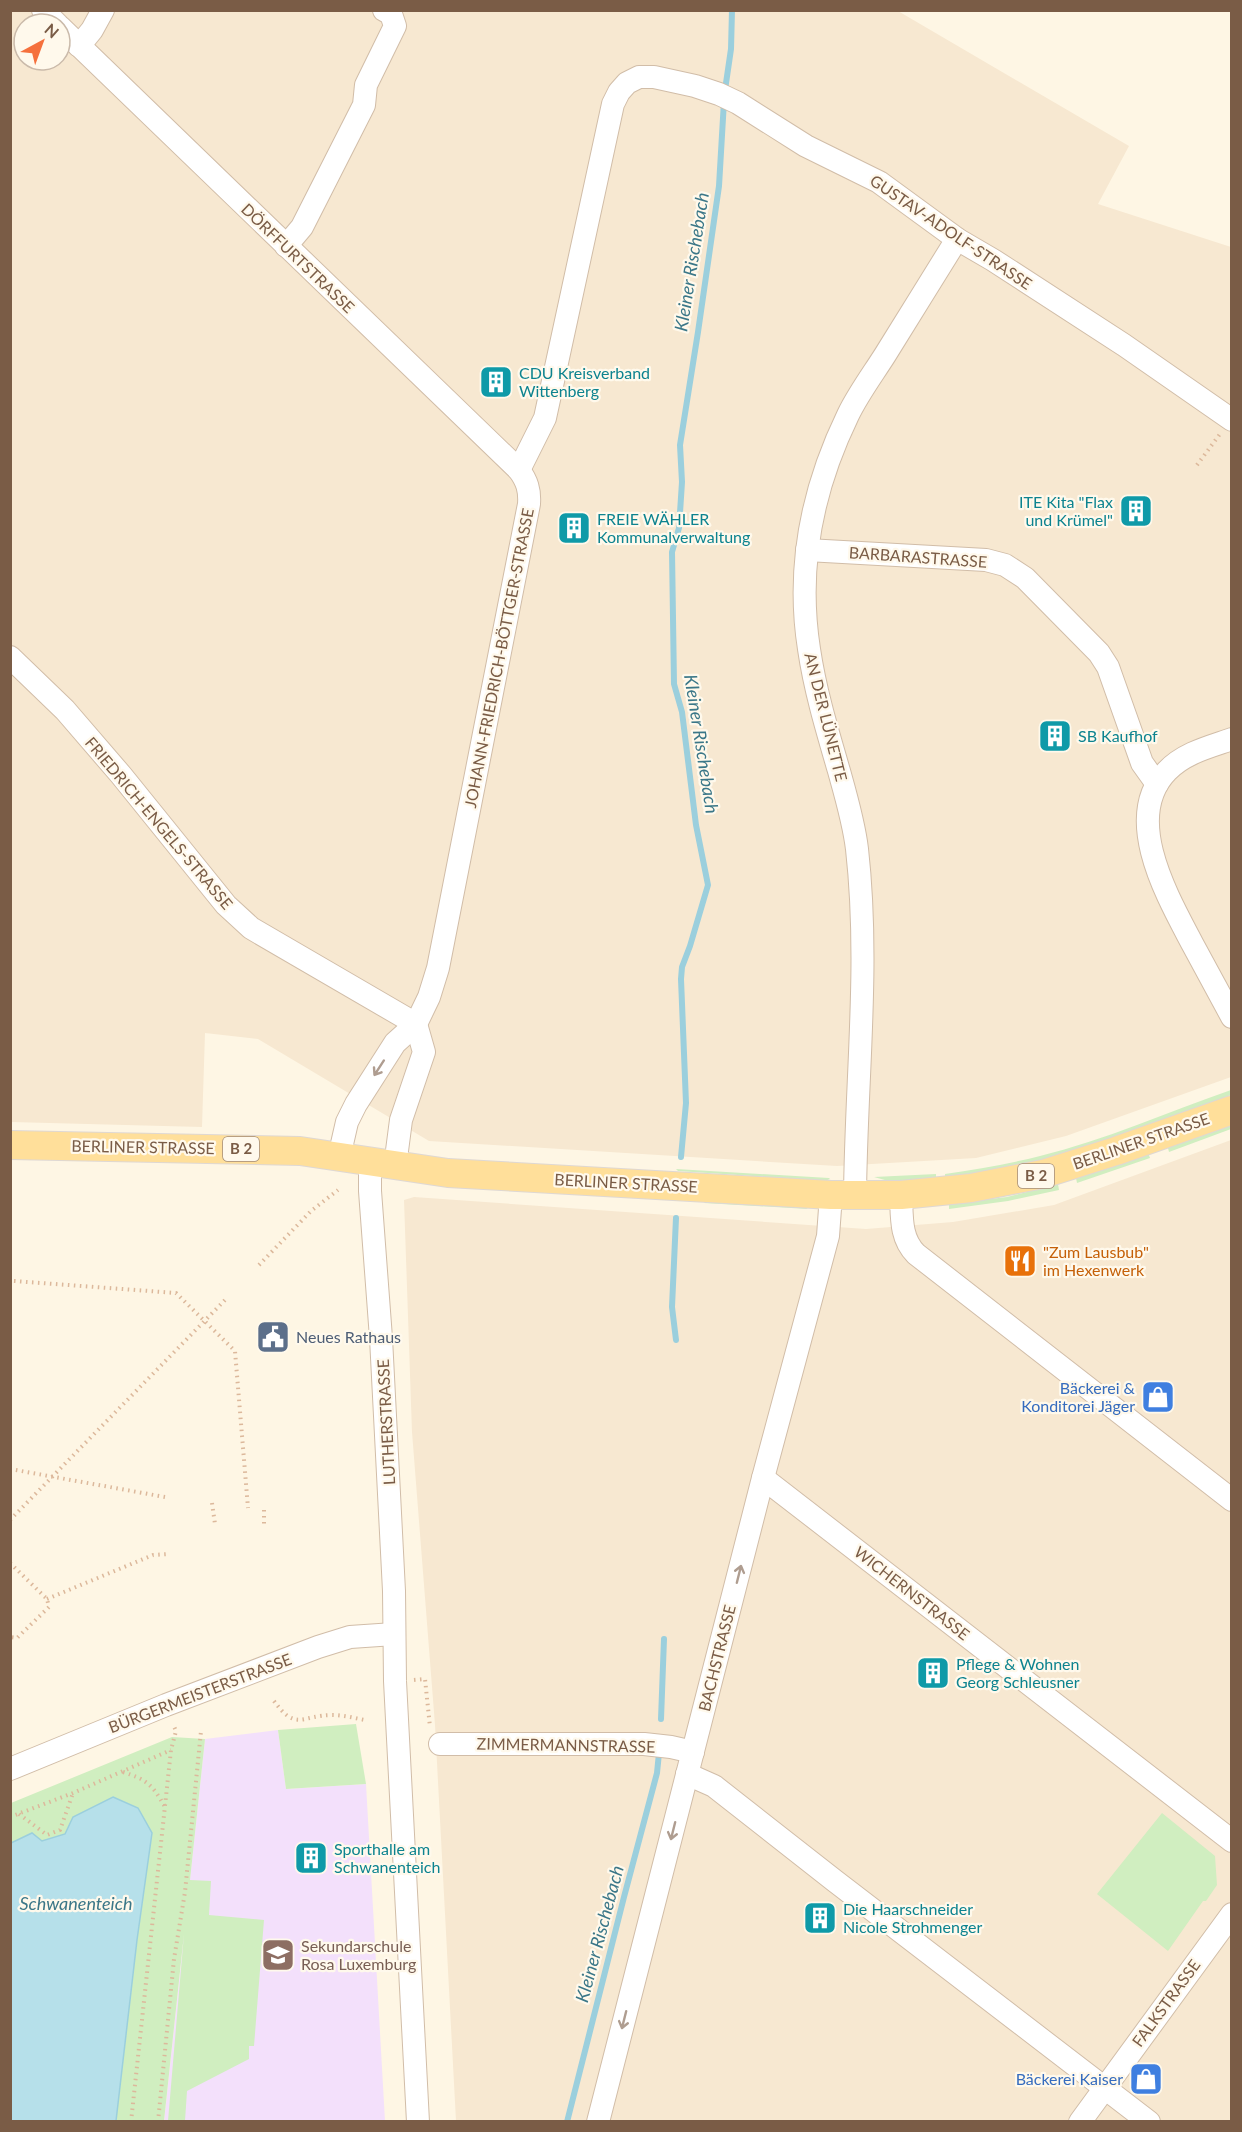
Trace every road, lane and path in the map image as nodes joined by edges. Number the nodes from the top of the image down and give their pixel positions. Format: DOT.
graph roads {
  1 [pos="104,10"];
  2 [pos="384,10"];
  3 [pos="72,38"];
  4 [pos="79,45"];
  5 [pos="957,239"];
  6 [pos="286,246"];
  7 [pos="1231,420"];
  8 [pos="1197,465"];
  9 [pos="519,470"];
  10 [pos="807,550"];
  11 [pos="10,657"];
  12 [pos="1232,739"];
  13 [pos="1157,784"];
  14 [pos="1232,1017"];
  15 [pos="416,1024"];
  16 [pos="1232,1110"];
  17 [pos="10,1145"];
  18 [pos="339,1157"];
  19 [pos="383,1164"];
  20 [pos="338,1190"];
  21 [pos="843,1195"];
  22 [pos="901,1195"];
  23 [pos="259,1265"];
  24 [pos="14,1281"];
  25 [pos="225,1300"];
  26 [pos="205,1320"];
  27 [pos="10,1469"];
  28 [pos="53,1476"];
  29 [pos="763,1478"];
  30 [pos="165,1497"];
  31 [pos="1232,1500"];
  32 [pos="212,1503"];
  33 [pos="248,1508"];
  34 [pos="264,1510"];
  35 [pos="10,1520"];
  36 [pos="215,1524"];
  37 [pos="264,1524"];
  38 [pos="168,1554"];
  39 [pos="10,1563"];
  40 [pos="46,1599"];
  41 [pos="394,1634"];
  42 [pos="10,1636"];
  43 [pos="395,1681"];
  44 [pos="274,1701"];
  45 [pos="365,1720"];
  46 [pos="176,1731"];
  47 [pos="201,1731"];
  48 [pos="440,1744"];
  49 [pos="171,1750"];
  50 [pos="693,1752"];
  51 [pos="10,1769"];
  52 [pos="122,1772"];
  53 [pos="687,1774"];
  54 [pos="73,1793"];
  55 [pos="165,1807"];
  56 [pos="19,1814"];
  57 [pos="10,1817"];
  58 [pos="1232,1841"];
  59 [pos="1232,1914"];
  60 [pos="1104,2087"];
  61 [pos="131,2121"];
  62 [pos="158,2121"];
  63 [pos="418,2121"];
  64 [pos="598,2121"];
  65 [pos="1080,2121"];
  66 [pos="1149,2121"];
  1 -- 4 [label="street"];
  2 -- 6 [label="street"];
  3 -- 4 [label="street, DÖRFFURTSTRASSE"];
  4 -- 6 [label="street, DÖRFFURTSTRASSE"];
  5 -- 7 [label="street, GUSTAV-ADOLF-STRASSE"];
  5 -- 9 [label="street, GUSTAV-ADOLF-STRASSE"];
  5 -- 10 [label="street, AN DER LÜNETTE"];
  6 -- 9 [label="street, DÖRFFURTSTRASSE"];
  7 -- 8 [label="path"];
  9 -- 15 [label="street, JOHANN-FRIEDRICH-BÖTTGER-STRASSE"];
  10 -- 13 [label="street, BARBARASTRASSE"];
  10 -- 21 [label="street, AN DER LÜNETTE"];
  11 -- 15 [label="street, FRIEDRICH-ENGELS-STRASSE"];
  12 -- 13 [label="street"];
  13 -- 14 [label="street"];
  15 -- 18 [label="street, JOHANN-FRIEDRICH-BÖTTGER-STRASSE, one-way"];
  15 -- 19 [label="street"];
  16 -- 22 [label="main road, BERLINER STRASSE / B 2"];
  17 -- 18 [label="main road, BERLINER STRASSE / B 2"];
  18 -- 19 [label="main road, BERLINER STRASSE / B 2"];
  19 -- 21 [label="main road, BERLINER STRASSE / B 2"];
  19 -- 41 [label="street, LUTHERSTRASSE"];
  20 -- 23 [label="path"];
  21 -- 22 [label="main road, BERLINER STRASSE / B 2"];
  21 -- 29 [label="street, BACHSTRASSE"];
  22 -- 31 [label="street"];
  24 -- 26 [label="path"];
  25 -- 26 [label="path"];
  26 -- 28 [label="path"];
  26 -- 33 [label="path"];
  27 -- 28 [label="path"];
  28 -- 30 [label="path"];
  28 -- 35 [label="path"];
  50 -- 29 [label="street, BACHSTRASSE, one-way"];
  29 -- 58 [label="street, WICHERNSTRASSE"];
  32 -- 36 [label="path"];
  34 -- 37 [label="path"];
  38 -- 40 [label="path"];
  39 -- 40 [label="path"];
  40 -- 42 [label="path"];
  41 -- 43 [label="street, LUTHERSTRASSE"];
  41 -- 51 [label="street, BÜRGERMEISTERSTRASSE"];
  43 -- 48 [label="path"];
  43 -- 63 [label="street, LUTHERSTRASSE"];
  44 -- 45 [label="path"];
  46 -- 49 [label="path"];
  47 -- 62 [label="path"];
  48 -- 50 [label="street, ZIMMERMANNSTRASSE"];
  49 -- 52 [label="path"];
  49 -- 55 [label="path"];
  50 -- 53 [label="street, BACHSTRASSE"];
  52 -- 54 [label="path"];
  52 -- 55 [label="path"];
  53 -- 60 [label="street"];
  53 -- 64 [label="street, BACHSTRASSE, one-way"];
  54 -- 56 [label="path"];
  54 -- 56 [label="path"];
  55 -- 61 [label="path"];
  56 -- 57 [label="path"];
  59 -- 60 [label="street, FALKSTRASSE"];
  60 -- 65 [label="street, FALKSTRASSE"];
  60 -- 66 [label="street"];
}
